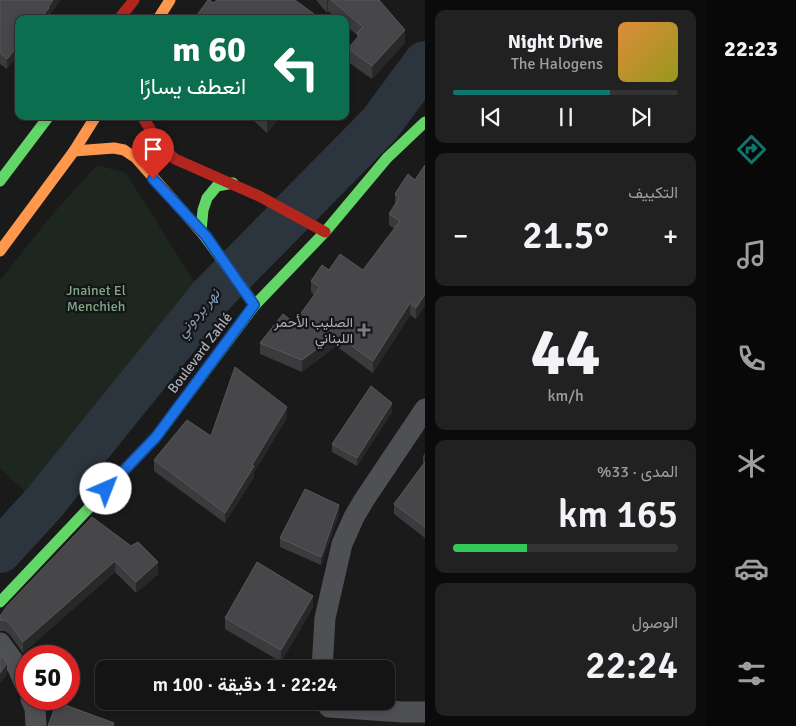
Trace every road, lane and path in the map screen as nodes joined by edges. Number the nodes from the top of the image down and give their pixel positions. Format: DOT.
graph roads {
  1 [pos="134,0"];
  2 [pos="170,0"];
  3 [pos="122,15"];
  4 [pos="161,15"];
  5 [pos="47,120"];
  6 [pos="93,120"];
  7 [pos="144,120"];
  8 [pos="425,122"];
  9 [pos="74,151"];
  10 [pos="0,181"];
  11 [pos="236,185"];
  12 [pos="325,232"];
  13 [pos="203,234"];
  14 [pos="0,250"];
  15 [pos="254,305"];
  16 [pos="425,409"];
  17 [pos="0,602"];
  18 [pos="0,643"];
  19 [pos="322,660"];
  20 [pos="15,663"];
  21 [pos="35,710"];
  22 [pos="331,711"];
  23 [pos="425,712"];
  24 [pos="36,726"];
  1 -- 3 [label="main road"];
  2 -- 4 [label="main road"];
  5 -- 10 [label="main road"];
  6 -- 9 [label="main road"];
  7 -- 11 [label="main road"];
  8 -- 12 [label="main road, Boulevard Zahlé"];
  9 -- 13 [label="main road"];
  9 -- 14 [label="main road"];
  11 -- 12 [label="main road"];
  11 -- 13 [label="main road"];
  12 -- 15 [label="main road, Boulevard Zahlé"];
  13 -- 15 [label="main road"];
  15 -- 17 [label="main road, Boulevard Zahlé"];
  16 -- 19 [label="street"];
  18 -- 20 [label="street"];
  21 -- 24 [label="street"];
  22 -- 23 [label="street"];
}
